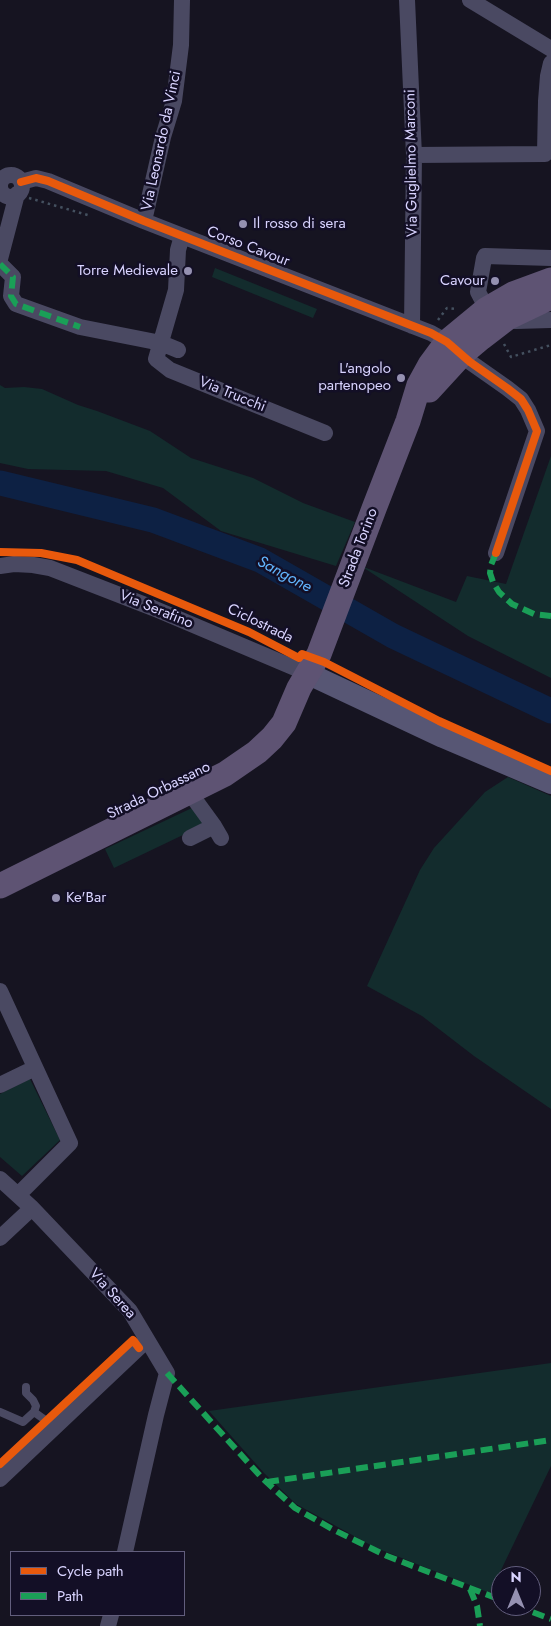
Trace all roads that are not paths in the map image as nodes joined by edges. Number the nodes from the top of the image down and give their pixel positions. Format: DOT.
graph roads {
  1 [pos="182,0"];
  2 [pos="407,0"];
  3 [pos="470,0"];
  4 [pos="551,49"];
  5 [pos="551,63"];
  6 [pos="414,155"];
  7 [pos="1,178"];
  8 [pos="19,188"];
  9 [pos="144,222"];
  10 [pos="182,236"];
  11 [pos="0,259"];
  12 [pos="0,264"];
  13 [pos="550,272"];
  14 [pos="499,317"];
  15 [pos="551,320"];
  16 [pos="412,326"];
  17 [pos="161,343"];
  18 [pos="454,348"];
  19 [pos="178,350"];
  20 [pos="325,433"];
  21 [pos="496,553"];
  22 [pos="0,566"];
  23 [pos="309,672"];
  24 [pos="551,783"];
  25 [pos="190,793"];
  26 [pos="190,838"];
  27 [pos="0,868"];
  28 [pos="0,886"];
  29 [pos="0,992"];
  30 [pos="35,1068"];
  31 [pos="0,1085"];
  32 [pos="0,1179"];
  33 [pos="18,1195"];
  34 [pos="32,1208"];
  35 [pos="0,1238"];
  36 [pos="147,1340"];
  37 [pos="26,1387"];
  38 [pos="0,1412"];
  39 [pos="34,1412"];
  40 [pos="55,1427"];
  41 [pos="0,1480"];
  42 [pos="125,1551"];
  1 -- 9 [label="street, Via Leonardo da Vinci"];
  2 -- 6 [label="street, Via Guglielmo Marconi"];
  3 -- 4 [label="street"];
  5 -- 6 [label="street"];
  6 -- 16 [label="street, Via Guglielmo Marconi"];
  7 -- 8 [label="street"];
  8 -- 9 [label="street, Corso Cavour"];
  8 -- 11 [label="street"];
  9 -- 10 [label="street, Corso Cavour"];
  10 -- 16 [label="street, Corso Cavour"];
  10 -- 17 [label="street, Via Trucchi"];
  12 -- 17 [label="street"];
  13 -- 14 [label="main road, Strada Torino"];
  13 -- 14 [label="street, Strada Torino"];
  14 -- 15 [label="street"];
  14 -- 18 [label="main road, Strada Torino"];
  16 -- 18 [label="street, Corso Cavour"];
  17 -- 19 [label="street"];
  17 -- 20 [label="street, Via Trucchi"];
  18 -- 21 [label="street"];
  18 -- 23 [label="main road, Strada Torino"];
  22 -- 23 [label="street, Via Serafino"];
  23 -- 24 [label="street"];
  23 -- 25 [label="main road, Strada Orbassano"];
  23 -- 27 [label="main road, Strada Orbassano"];
  25 -- 26 [label="street, Strada Orbassano"];
  25 -- 28 [label="main road, Strada Orbassano"];
  29 -- 30 [label="street"];
  30 -- 31 [label="street"];
  30 -- 33 [label="street"];
  32 -- 33 [label="street, Via Serea"];
  33 -- 34 [label="street, Via Serea"];
  34 -- 35 [label="street"];
  34 -- 36 [label="street, Via Serea"];
  36 -- 40 [label="street"];
  36 -- 42 [label="street, Via Serea"];
  37 -- 39 [label="lane"];
  38 -- 39 [label="lane"];
  39 -- 40 [label="lane"];
  40 -- 41 [label="street"];
}
